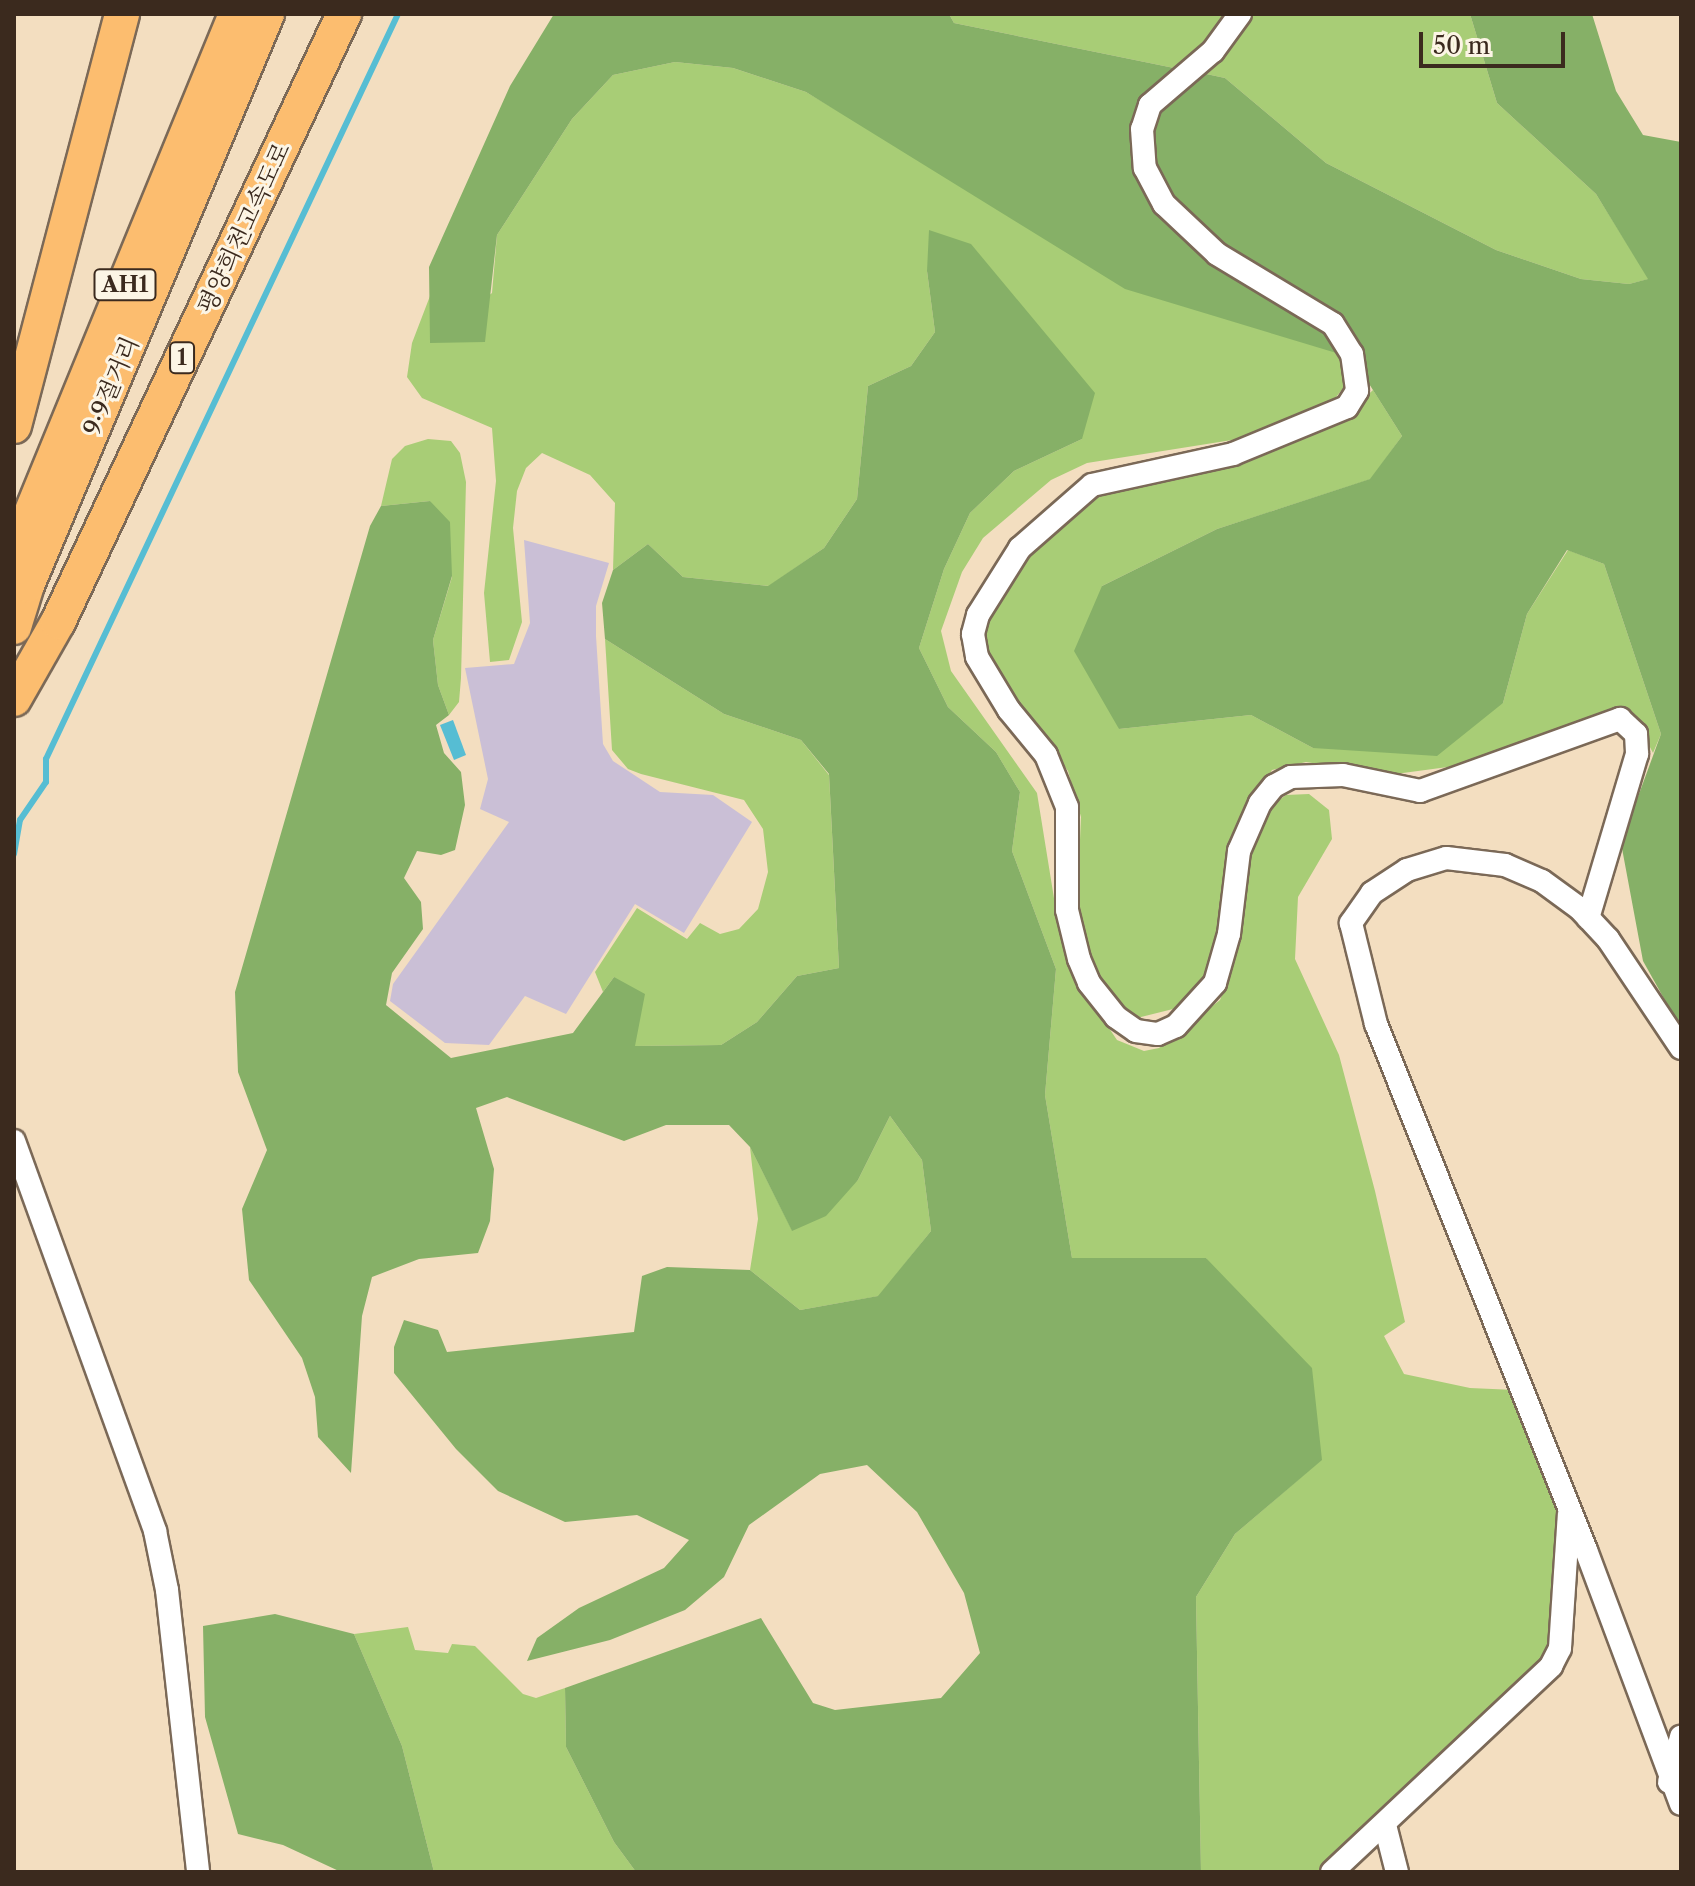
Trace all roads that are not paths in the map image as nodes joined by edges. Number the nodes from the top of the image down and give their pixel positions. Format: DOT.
graph roads {
  1 [pos="122,14"];
  2 [pos="236,14"];
  3 [pos="267,14"];
  4 [pos="344,14"];
  5 [pos="1240,14"];
  6 [pos="14,426"];
  7 [pos="14,556"];
  8 [pos="14,627"];
  9 [pos="14,699"];
  10 [pos="1588,918"];
  11 [pos="1681,1048"];
  12 [pos="14,1141"];
  13 [pos="1569,1507"];
  14 [pos="1681,1737"];
  15 [pos="1669,1783"];
  16 [pos="1681,1804"];
  17 [pos="1385,1825"];
  18 [pos="198,1872"];
  19 [pos="1332,1872"];
  20 [pos="1397,1872"];
  1 -- 6 [label="highway"];
  2 -- 7 [label="highway, 9·9절거리 / AH1"];
  3 -- 8 [label="highway, 9·9절거리 / AH1"];
  4 -- 9 [label="highway, 평양희천고속도로 / 1"];
  5 -- 10 [label="street"];
  10 -- 11 [label="street"];
  10 -- 13 [label="street"];
  12 -- 18 [label="street"];
  13 -- 15 [label="street"];
  13 -- 17 [label="street"];
  14 -- 15 [label="street"];
  15 -- 16 [label="street"];
  17 -- 19 [label="street"];
  17 -- 20 [label="street"];
}
